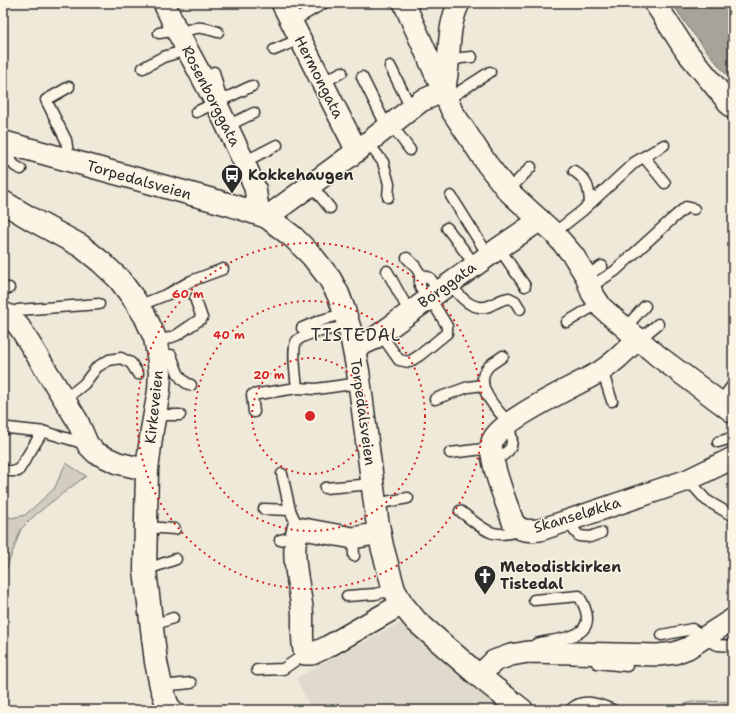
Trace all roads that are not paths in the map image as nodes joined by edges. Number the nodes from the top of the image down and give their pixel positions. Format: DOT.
graph roads {
  1 [pos="164,3"];
  2 [pos="282,3"];
  3 [pos="324,3"];
  4 [pos="404,3"];
  5 [pos="459,3"];
  6 [pos="655,3"];
  7 [pos="296,31"];
  8 [pos="218,32"];
  9 [pos="175,37"];
  10 [pos="274,50"];
  11 [pos="472,57"];
  12 [pos="448,62"];
  13 [pos="390,66"];
  14 [pos="143,68"];
  15 [pos="214,72"];
  16 [pos="342,72"];
  17 [pos="490,72"];
  18 [pos="362,77"];
  19 [pos="322,83"];
  20 [pos="252,86"];
  21 [pos="69,87"];
  22 [pos="446,95"];
  23 [pos="219,102"];
  24 [pos="411,108"];
  25 [pos="733,108"];
  26 [pos="196,112"];
  27 [pos="254,113"];
  28 [pos="227,126"];
  29 [pos="389,126"];
  30 [pos="6,142"];
  31 [pos="277,145"];
  32 [pos="664,145"];
  33 [pos="362,147"];
  34 [pos="410,150"];
  35 [pos="644,157"];
  36 [pos="69,160"];
  37 [pos="244,162"];
  38 [pos="531,167"];
  39 [pos="21,169"];
  40 [pos="574,171"];
  41 [pos="665,183"];
  42 [pos="311,185"];
  43 [pos="508,191"];
  44 [pos="451,196"];
  45 [pos="388,197"];
  46 [pos="3,202"];
  47 [pos="590,202"];
  48 [pos="330,208"];
  49 [pos="694,209"];
  50 [pos="263,216"];
  51 [pos="547,226"];
  52 [pos="447,228"];
  53 [pos="487,256"];
  54 [pos="407,258"];
  55 [pos="223,269"];
  56 [pos="387,271"];
  57 [pos="420,274"];
  58 [pos="594,283"];
  59 [pos="525,286"];
  60 [pos="431,297"];
  61 [pos="195,298"];
  62 [pos="99,304"];
  63 [pos="138,306"];
  64 [pos="645,306"];
  65 [pos="520,308"];
  66 [pos="6,315"];
  67 [pos="347,320"];
  68 [pos="567,322"];
  69 [pos="658,324"];
  70 [pos="302,328"];
  71 [pos="380,333"];
  72 [pos="634,335"];
  73 [pos="354,348"];
  74 [pos="157,349"];
  75 [pos="503,356"];
  76 [pos="602,370"];
  77 [pos="138,374"];
  78 [pos="360,383"];
  79 [pos="483,384"];
  80 [pos="191,385"];
  81 [pos="297,388"];
  82 [pos="435,399"];
  83 [pos="64,400"];
  84 [pos="728,400"];
  85 [pos="612,401"];
  86 [pos="254,412"];
  87 [pos="154,415"];
  88 [pos="180,415"];
  89 [pos="509,424"];
  90 [pos="3,429"];
  91 [pos="45,432"];
  92 [pos="733,440"];
  93 [pos="718,442"];
  94 [pos="88,445"];
  95 [pos="450,453"];
  96 [pos="492,455"];
  97 [pos="733,458"];
  98 [pos="147,470"];
  99 [pos="3,471"];
  100 [pos="282,474"];
  101 [pos="688,480"];
  102 [pos="325,488"];
  103 [pos="374,494"];
  104 [pos="408,498"];
  105 [pos="264,509"];
  106 [pos="460,511"];
  107 [pos="733,516"];
  108 [pos="570,520"];
  109 [pos="146,527"];
  110 [pos="175,529"];
  111 [pos="291,529"];
  112 [pos="522,530"];
  113 [pos="380,533"];
  114 [pos="601,533"];
  115 [pos="176,559"];
  116 [pos="145,570"];
  117 [pos="347,596"];
  118 [pos="398,597"];
  119 [pos="534,600"];
  120 [pos="173,618"];
  121 [pos="733,619"];
  122 [pos="151,626"];
  123 [pos="662,635"];
  124 [pos="704,638"];
  125 [pos="733,646"];
  126 [pos="528,652"];
  127 [pos="584,652"];
  128 [pos="305,654"];
  129 [pos="627,666"];
  130 [pos="257,670"];
  131 [pos="479,676"];
  132 [pos="191,683"];
  133 [pos="161,686"];
  134 [pos="171,710"];
  135 [pos="522,710"];
  136 [pos="570,710"];
  137 [pos="613,710"];
  1 -- 9 [label="street, Rosenborggata"];
  2 -- 7 [label="street, Hermongata"];
  3 -- 7 [label="lane"];
  4 -- 22 [label="street"];
  5 -- 12 [label="street"];
  6 -- 25 [label="street"];
  7 -- 10 [label="lane"];
  7 -- 19 [label="street, Hermongata"];
  8 -- 9 [label="lane"];
  9 -- 14 [label="lane"];
  9 -- 23 [label="street, Rosenborggata"];
  11 -- 12 [label="lane"];
  12 -- 22 [label="street"];
  13 -- 24 [label="lane"];
  15 -- 23 [label="lane"];
  16 -- 19 [label="lane"];
  17 -- 22 [label="lane"];
  18 -- 29 [label="lane"];
  19 -- 33 [label="street, Hermongata"];
  20 -- 23 [label="lane"];
  21 -- 36 [label="lane"];
  22 -- 24 [label="street"];
  22 -- 43 [label="street"];
  23 -- 26 [label="lane"];
  23 -- 28 [label="street, Rosenborggata"];
  24 -- 29 [label="street"];
  27 -- 28 [label="lane"];
  28 -- 37 [label="street, Rosenborggata"];
  29 -- 33 [label="street"];
  29 -- 34 [label="lane"];
  30 -- 36 [label="street, Torpedalsveien"];
  30 -- 39 [label="lane"];
  31 -- 37 [label="lane"];
  32 -- 35 [label="lane"];
  33 -- 42 [label="street"];
  33 -- 45 [label="lane"];
  35 -- 41 [label="lane"];
  35 -- 47 [label="lane"];
  36 -- 50 [label="street, Torpedalsveien"];
  37 -- 50 [label="street, Rosenborggata"];
  38 -- 43 [label="lane"];
  40 -- 47 [label="lane"];
  42 -- 48 [label="lane"];
  42 -- 50 [label="street"];
  43 -- 51 [label="street"];
  44 -- 53 [label="lane"];
  46 -- 63 [label="street, Kirkeveien"];
  47 -- 51 [label="lane"];
  49 -- 58 [label="lane"];
  50 -- 67 [label="street, Torpedalsveien"];
  51 -- 53 [label="street, Borggata"];
  51 -- 58 [label="street"];
  52 -- 53 [label="lane"];
  53 -- 59 [label="lane"];
  53 -- 60 [label="street, Borggata"];
  54 -- 57 [label="lane"];
  55 -- 63 [label="lane"];
  56 -- 60 [label="lane"];
  57 -- 60 [label="lane"];
  57 -- 60 [label="lane"];
  58 -- 68 [label="lane"];
  58 -- 72 [label="street"];
  60 -- 65 [label="lane"];
  60 -- 71 [label="street, Borggata"];
  60 -- 71 [label="lane"];
  61 -- 74 [label="lane"];
  62 -- 66 [label="lane"];
  63 -- 74 [label="street, Kirkeveien"];
  64 -- 72 [label="lane"];
  66 -- 83 [label="street"];
  67 -- 70 [label="lane"];
  67 -- 73 [label="street, Torpedalsveien"];
  67 -- 81 [label="lane"];
  69 -- 72 [label="lane"];
  71 -- 73 [label="street, Borggata"];
  72 -- 76 [label="street"];
  72 -- 84 [label="street"];
  73 -- 78 [label="street, Torpedalsveien"];
  74 -- 80 [label="lane"];
  74 -- 87 [label="street, Kirkeveien"];
  75 -- 79 [label="lane"];
  76 -- 85 [label="lane"];
  76 -- 89 [label="street"];
  77 -- 83 [label="lane"];
  78 -- 81 [label="lane"];
  78 -- 103 [label="street, Torpedalsveien"];
  79 -- 82 [label="lane"];
  79 -- 89 [label="lane"];
  81 -- 86 [label="lane"];
  83 -- 94 [label="street"];
  87 -- 88 [label="lane"];
  87 -- 98 [label="street, Kirkeveien"];
  89 -- 96 [label="street"];
  90 -- 91 [label="lane"];
  91 -- 94 [label="lane"];
  91 -- 99 [label="lane"];
  92 -- 93 [label="lane"];
  94 -- 98 [label="street"];
  95 -- 96 [label="lane"];
  96 -- 112 [label="street, Skanseløkka"];
  97 -- 101 [label="street, Skanseløkka"];
  98 -- 109 [label="street, Kirkeveien"];
  100 -- 111 [label="lane"];
  101 -- 107 [label="lane"];
  101 -- 108 [label="street, Skanseløkka"];
  102 -- 103 [label="lane"];
  103 -- 104 [label="lane"];
  103 -- 113 [label="street, Torpedalsveien"];
  105 -- 111 [label="lane"];
  106 -- 112 [label="lane"];
  108 -- 112 [label="street, Skanseløkka"];
  108 -- 114 [label="lane"];
  109 -- 110 [label="lane"];
  109 -- 116 [label="street, Kirkeveien"];
  111 -- 113 [label="street"];
  111 -- 128 [label="street"];
  113 -- 118 [label="street, Torpedalsveien"];
  115 -- 116 [label="lane"];
  116 -- 122 [label="street, Kirkeveien"];
  117 -- 118 [label="lane"];
  118 -- 128 [label="street"];
  118 -- 131 [label="street, Torpedalsveien"];
  119 -- 126 [label="lane"];
  120 -- 122 [label="lane"];
  121 -- 124 [label="street"];
  122 -- 133 [label="street, Kirkeveien"];
  123 -- 124 [label="lane"];
  124 -- 125 [label="lane"];
  124 -- 127 [label="street"];
  126 -- 127 [label="street"];
  126 -- 131 [label="street"];
  127 -- 129 [label="lane"];
  128 -- 130 [label="lane"];
  131 -- 135 [label="street, Torpedalsveien"];
  132 -- 133 [label="lane"];
  133 -- 134 [label="street, Kirkeveien"];
  136 -- 137 [label="lane"];
}
